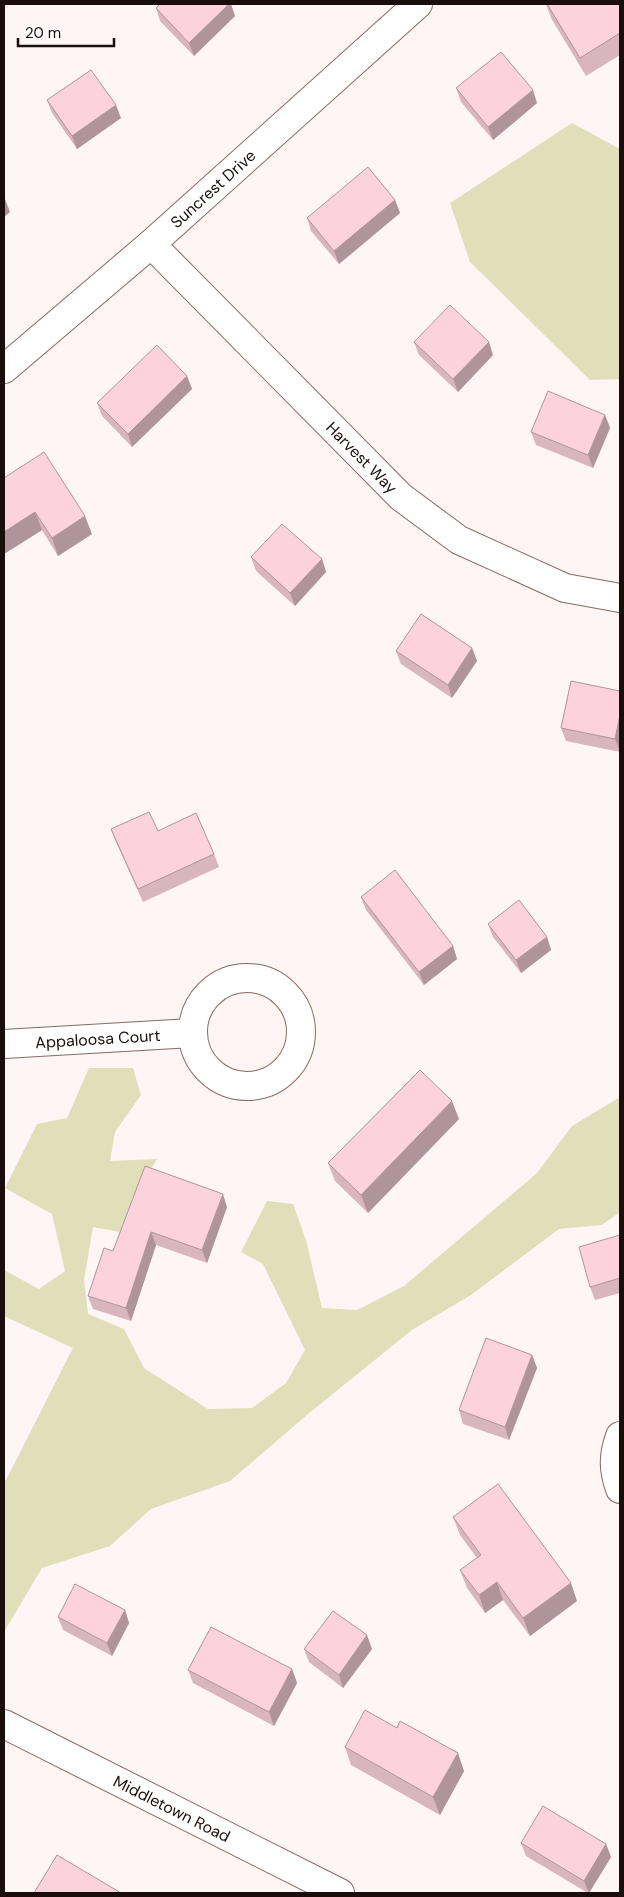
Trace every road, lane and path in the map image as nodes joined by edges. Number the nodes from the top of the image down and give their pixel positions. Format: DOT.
graph roads {
  1 [pos="418,4"];
  2 [pos="151,244"];
  3 [pos="4,369"];
  4 [pos="620,598"];
  5 [pos="192,1033"];
  6 [pos="4,1044"];
  7 [pos="620,1436"];
  8 [pos="620,1489"];
  9 [pos="4,1724"];
  10 [pos="340,1893"];
  1 -- 2 [label="street, Suncrest Drive"];
  2 -- 3 [label="street, Suncrest Drive"];
  2 -- 4 [label="street, Harvest Way"];
  5 -- 6 [label="street, Appaloosa Court"];
  7 -- 8 [label="street"];
  9 -- 10 [label="street, Middletown Road"];
}
